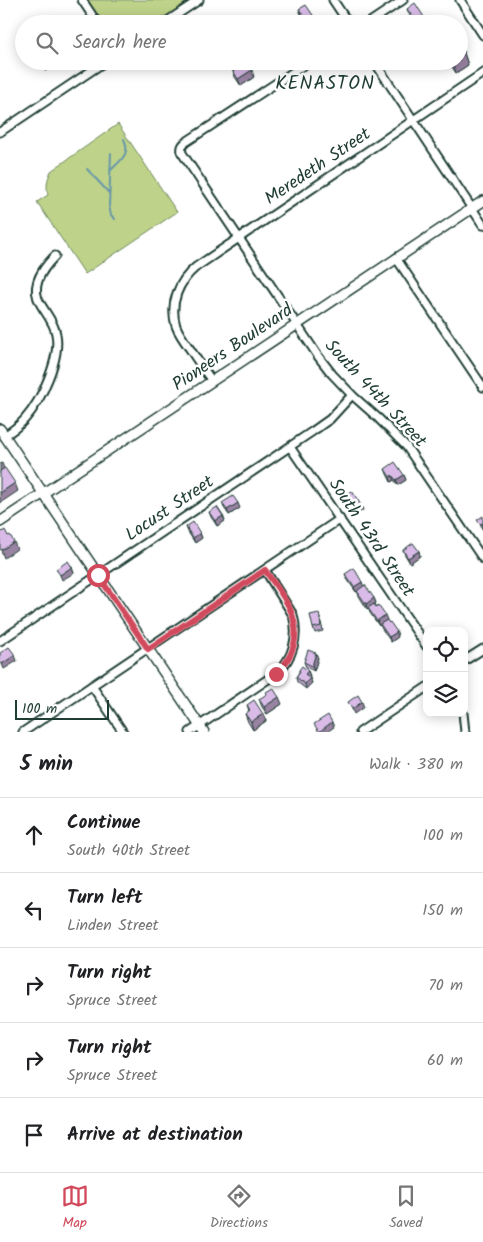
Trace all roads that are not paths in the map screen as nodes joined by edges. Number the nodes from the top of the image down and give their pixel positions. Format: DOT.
graph roads {
  1 [pos="82,0"];
  2 [pos="199,0"];
  3 [pos="333,0"];
  4 [pos="402,0"];
  5 [pos="460,0"];
  6 [pos="92,15"];
  7 [pos="176,15"];
  8 [pos="343,15"];
  9 [pos="380,15"];
  10 [pos="483,35"];
  11 [pos="93,70"];
  12 [pos="296,70"];
  13 [pos="380,70"];
  14 [pos="483,73"];
  15 [pos="413,120"];
  16 [pos="0,132"];
  17 [pos="483,201"];
  18 [pos="472,208"];
  19 [pos="483,225"];
  20 [pos="240,238"];
  21 [pos="55,256"];
  22 [pos="396,258"];
  23 [pos="296,325"];
  24 [pos="212,381"];
  25 [pos="483,386"];
  26 [pos="352,396"];
  27 [pos="2,432"];
  28 [pos="290,446"];
  29 [pos="43,493"];
  30 [pos="340,520"];
  31 [pos="0,522"];
  32 [pos="483,559"];
  33 [pos="265,570"];
  34 [pos="98,575"];
  35 [pos="0,641"];
  36 [pos="423,642"];
  37 [pos="148,649"];
  38 [pos="483,649"];
  39 [pos="468,658"];
  40 [pos="92,686"];
  41 [pos="423,690"];
  42 [pos="463,717"];
  43 [pos="202,729"];
  44 [pos="23,732"];
  45 [pos="123,732"];
  46 [pos="190,732"];
  47 [pos="360,732"];
  48 [pos="465,732"];
  1 -- 6 [label="street"];
  2 -- 7 [label="street"];
  3 -- 8 [label="street"];
  4 -- 9 [label="street"];
  5 -- 10 [label="street"];
  11 -- 16 [label="street"];
  12 -- 20 [label="street, South 44th Street"];
  13 -- 15 [label="street"];
  14 -- 15 [label="street, Meredeth Street"];
  15 -- 18 [label="street"];
  15 -- 20 [label="street, Meredeth Street"];
  17 -- 18 [label="main road, Pioneers Boulevard"];
  18 -- 19 [label="street"];
  18 -- 22 [label="main road, Pioneers Boulevard"];
  20 -- 23 [label="street, South 44th Street"];
  20 -- 24 [label="street, Meredeth Street"];
  21 -- 27 [label="street"];
  22 -- 23 [label="main road, Pioneers Boulevard"];
  22 -- 25 [label="street"];
  23 -- 24 [label="main road, Pioneers Boulevard"];
  23 -- 26 [label="street, South 44th Street"];
  24 -- 29 [label="main road, Pioneers Boulevard"];
  26 -- 28 [label="street, Locust Street"];
  26 -- 32 [label="street, South 44th Street"];
  27 -- 29 [label="main road"];
  28 -- 30 [label="street, South 43rd Street"];
  28 -- 34 [label="street, Locust Street"];
  29 -- 31 [label="main road, Pioneers Boulevard"];
  29 -- 34 [label="main road"];
  30 -- 33 [label="street"];
  30 -- 36 [label="street, South 43rd Street"];
  33 -- 37 [label="street"];
  33 -- 43 [label="street"];
  34 -- 35 [label="street, Locust Street"];
  34 -- 37 [label="main road"];
  37 -- 40 [label="street"];
  37 -- 43 [label="main road"];
  38 -- 39 [label="street"];
  40 -- 44 [label="street"];
  40 -- 45 [label="street"];
  41 -- 47 [label="street"];
  42 -- 48 [label="street"];
  43 -- 46 [label="street"];
}
